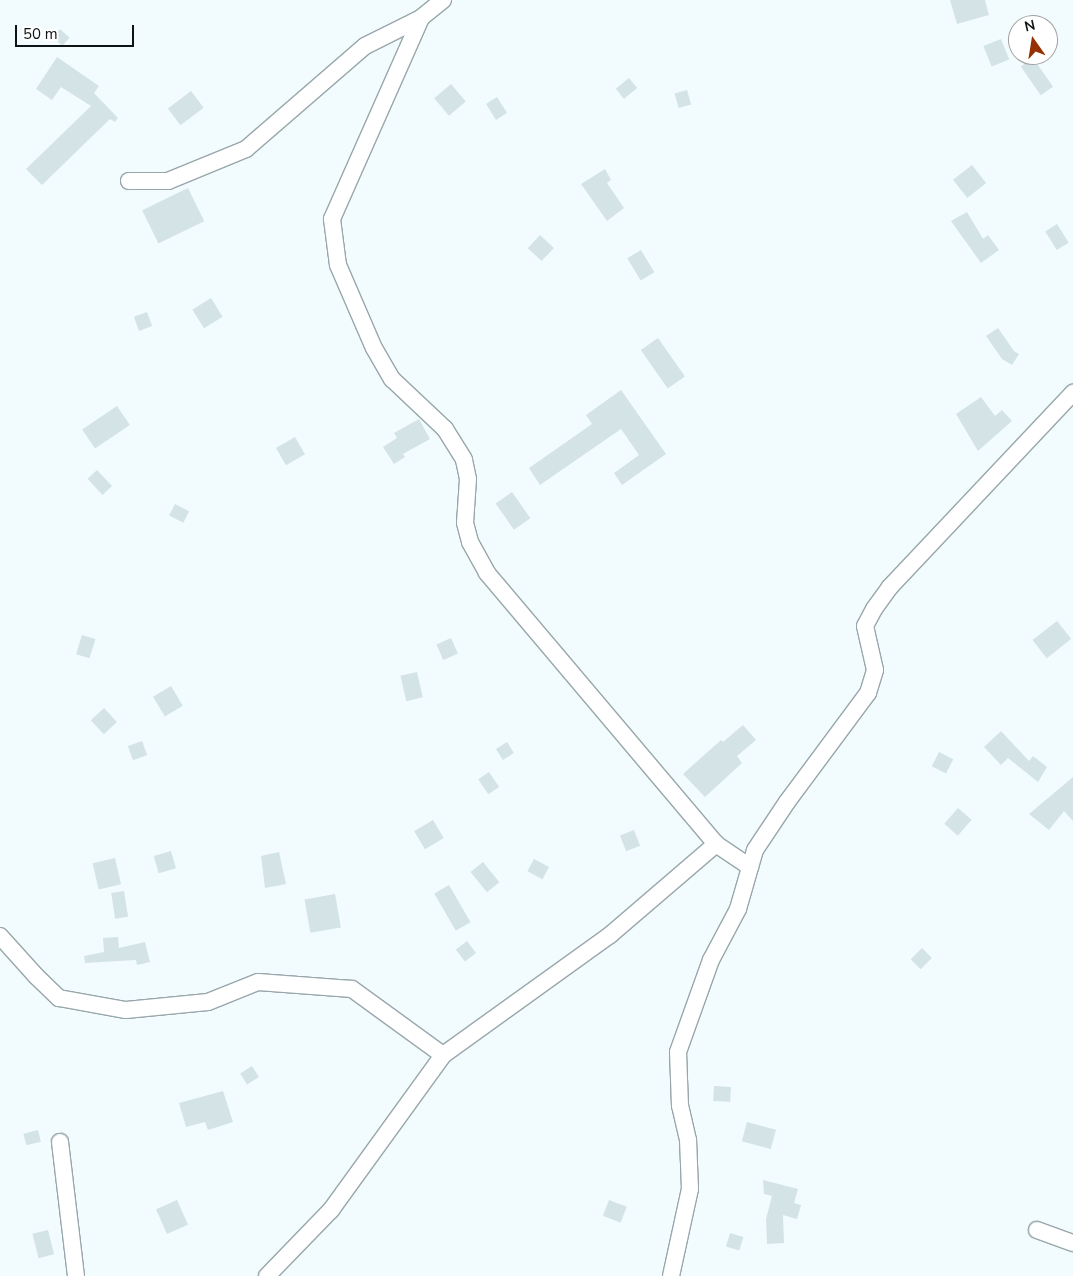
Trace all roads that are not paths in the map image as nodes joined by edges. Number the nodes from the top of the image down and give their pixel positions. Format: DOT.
graph roads {
  1 [pos="443,0"];
  2 [pos="421,18"];
  3 [pos="129,181"];
  4 [pos="1073,393"];
  5 [pos="716,844"];
  6 [pos="750,866"];
  7 [pos="0,936"];
  8 [pos="443,1055"];
  9 [pos="60,1142"];
  10 [pos="1037,1230"];
  11 [pos="1073,1243"];
  12 [pos="76,1276"];
  13 [pos="267,1276"];
  14 [pos="671,1276"];
  1 -- 2 [label="street"];
  2 -- 3 [label="street"];
  2 -- 5 [label="street"];
  4 -- 6 [label="street"];
  5 -- 6 [label="street"];
  5 -- 8 [label="street"];
  6 -- 14 [label="street"];
  7 -- 8 [label="street"];
  8 -- 13 [label="street"];
  9 -- 12 [label="street"];
  10 -- 11 [label="street"];
}
